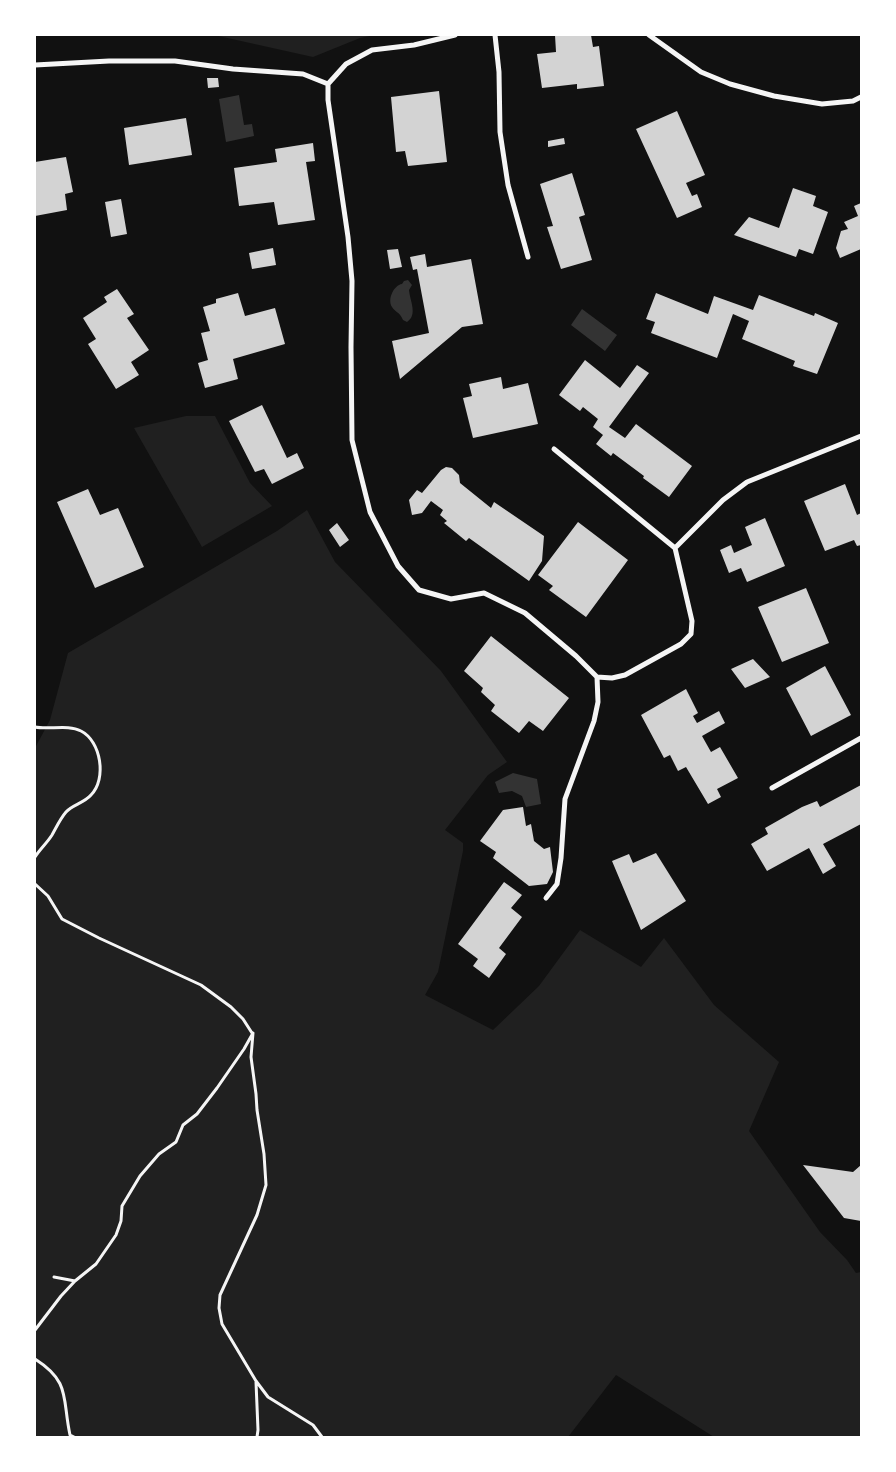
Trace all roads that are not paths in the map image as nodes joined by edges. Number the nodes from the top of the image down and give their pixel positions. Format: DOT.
graph roads {
  1 [pos="455,35"];
  2 [pos="495,35"];
  3 [pos="649,35"];
  4 [pos="35,65"];
  5 [pos="328,84"];
  6 [pos="861,97"];
  7 [pos="528,257"];
  8 [pos="861,436"];
  9 [pos="554,449"];
  10 [pos="674,548"];
  11 [pos="598,677"];
  12 [pos="861,738"];
  13 [pos="772,788"];
  14 [pos="546,898"];
  1 -- 5 [label="street"];
  2 -- 7 [label="street"];
  3 -- 6 [label="street"];
  4 -- 5 [label="street"];
  5 -- 11 [label="street"];
  8 -- 10 [label="street"];
  9 -- 10 [label="street"];
  10 -- 11 [label="street"];
  11 -- 14 [label="street"];
  12 -- 13 [label="street"];
}
